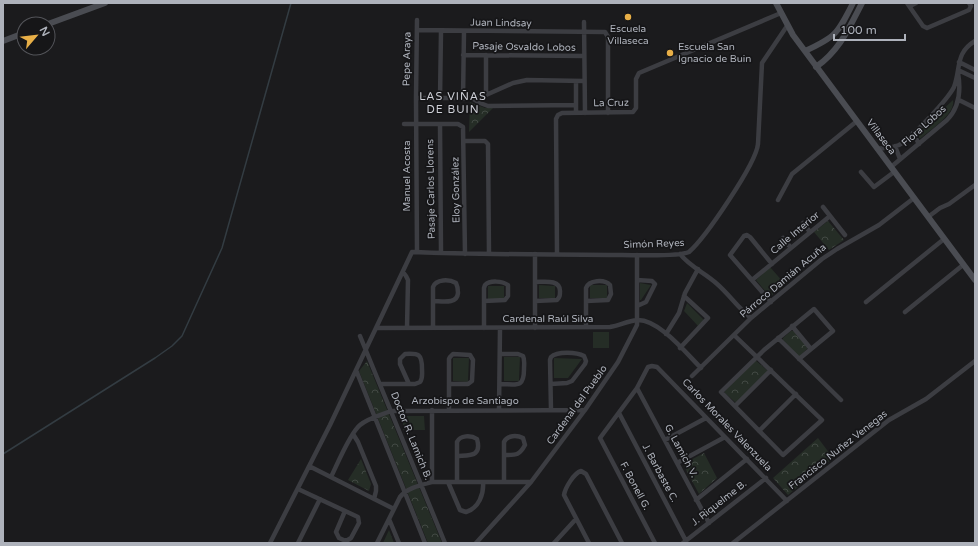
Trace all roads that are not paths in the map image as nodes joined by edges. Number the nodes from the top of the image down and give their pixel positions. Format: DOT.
graph roads {
  1 [pos="105,3"];
  2 [pos="776,3"];
  3 [pos="853,3"];
  4 [pos="862,3"];
  5 [pos="916,3"];
  6 [pos="969,3"];
  7 [pos="908,4"];
  8 [pos="781,13"];
  9 [pos="417,20"];
  10 [pos="56,21"];
  11 [pos="584,22"];
  12 [pos="787,26"];
  13 [pos="417,30"];
  14 [pos="441,31"];
  15 [pos="464,31"];
  16 [pos="584,33"];
  17 [pos="16,36"];
  18 [pos="3,41"];
  19 [pos="975,41"];
  20 [pos="805,51"];
  21 [pos="463,55"];
  22 [pos="486,55"];
  23 [pos="584,56"];
  24 [pos="959,62"];
  25 [pos="816,67"];
  26 [pos="958,70"];
  27 [pos="975,70"];
  28 [pos="975,78"];
  29 [pos="576,81"];
  30 [pos="584,81"];
  31 [pos="950,93"];
  32 [pos="486,95"];
  33 [pos="416,98"];
  34 [pos="472,98"];
  35 [pos="959,98"];
  36 [pos="440,99"];
  37 [pos="463,99"];
  38 [pos="576,105"];
  39 [pos="975,108"];
  40 [pos="608,112"];
  41 [pos="576,113"];
  42 [pos="585,113"];
  43 [pos="857,121"];
  44 [pos="404,124"];
  45 [pos="416,124"];
  46 [pos="440,124"];
  47 [pos="913,133"];
  48 [pos="464,141"];
  49 [pos="919,144"];
  50 [pos="895,146"];
  51 [pos="877,149"];
  52 [pos="900,159"];
  53 [pos="893,169"];
  54 [pos="861,172"];
  55 [pos="975,185"];
  56 [pos="914,198"];
  57 [pos="778,200"];
  58 [pos="823,207"];
  59 [pos="830,216"];
  60 [pos="928,217"];
  61 [pos="803,223"];
  62 [pos="810,232"];
  63 [pos="845,234"];
  64 [pos="783,238"];
  65 [pos="944,239"];
  66 [pos="791,248"];
  67 [pos="415,252"];
  68 [pos="441,253"];
  69 [pos="466,254"];
  70 [pos="489,254"];
  71 [pos="535,254"];
  72 [pos="557,254"];
  73 [pos="680,254"];
  74 [pos="637,255"];
  75 [pos="772,264"];
  76 [pos="963,265"];
  77 [pos="698,269"];
  78 [pos="403,272"];
  79 [pos="974,276"];
  80 [pos="637,280"];
  81 [pos="752,280"];
  82 [pos="535,282"];
  83 [pos="684,296"];
  84 [pos="433,301"];
  85 [pos="484,301"];
  86 [pos="535,301"];
  87 [pos="586,301"];
  88 [pos="772,302"];
  89 [pos="866,302"];
  90 [pos="637,306"];
  91 [pos="905,312"];
  92 [pos="751,318"];
  93 [pos="637,320"];
  94 [pos="792,326"];
  95 [pos="586,327"];
  96 [pos="376,328"];
  97 [pos="407,328"];
  98 [pos="433,328"];
  99 [pos="484,328"];
  100 [pos="500,328"];
  101 [pos="536,328"];
  102 [pos="666,334"];
  103 [pos="734,335"];
  104 [pos="360,336"];
  105 [pos="778,338"];
  106 [pos="680,348"];
  107 [pos="812,349"];
  108 [pos="366,350"];
  109 [pos="500,354"];
  110 [pos="757,356"];
  111 [pos="799,359"];
  112 [pos="975,361"];
  113 [pos="701,368"];
  114 [pos="356,370"];
  115 [pos="771,370"];
  116 [pos="692,376"];
  117 [pos="380,384"];
  118 [pos="409,384"];
  119 [pos="449,384"];
  120 [pos="500,384"];
  121 [pos="550,384"];
  122 [pos="637,388"];
  123 [pos="796,394"];
  124 [pos="841,400"];
  125 [pos="735,406"];
  126 [pos="432,410"];
  127 [pos="449,410"];
  128 [pos="499,410"];
  129 [pos="551,410"];
  130 [pos="585,410"];
  131 [pos="391,411"];
  132 [pos="619,413"];
  133 [pos="375,417"];
  134 [pos="706,418"];
  135 [pos="759,431"];
  136 [pos="353,434"];
  137 [pos="725,437"];
  138 [pos="665,440"];
  139 [pos="504,455"];
  140 [pos="457,456"];
  141 [pos="747,459"];
  142 [pos="677,463"];
  143 [pos="309,466"];
  144 [pos="331,477"];
  145 [pos="766,478"];
  146 [pos="432,482"];
  147 [pos="448,482"];
  148 [pos="457,482"];
  149 [pos="483,482"];
  150 [pos="504,482"];
  151 [pos="531,482"];
  152 [pos="421,485"];
  153 [pos="298,489"];
  154 [pos="405,492"];
  155 [pos="320,499"];
  156 [pos="374,499"];
  157 [pos="696,500"];
  158 [pos="788,500"];
  159 [pos="394,509"];
  160 [pos="345,511"];
  161 [pos="389,519"];
  162 [pos="576,519"];
  163 [pos="709,523"];
  164 [pos="684,542"];
  165 [pos="270,543"];
  166 [pos="298,543"];
  167 [pos="377,543"];
  168 [pos="398,543"];
  169 [pos="425,543"];
  170 [pos="445,543"];
  171 [pos="476,543"];
  172 [pos="554,543"];
  173 [pos="589,543"];
  174 [pos="622,543"];
  175 [pos="655,543"];
  176 [pos="733,543"];
  1 -- 10 [label="main road"];
  2 -- 8 [label="main road, Villaseca"];
  3 -- 20 [label="main road"];
  4 -- 25 [label="main road"];
  5 -- 7 [label="street"];
  6 -- 7 [label="street"];
  8 -- 12 [label="main road, Villaseca"];
  8 -- 40 [label="street, La Cruz"];
  9 -- 13 [label="street, Pepe Araya"];
  11 -- 16 [label="street"];
  12 -- 20 [label="main road, Villaseca"];
  12 -- 73 [label="street, Simón Reyes"];
  13 -- 14 [label="street, Juan Lindsay"];
  13 -- 33 [label="street, Pepe Araya"];
  14 -- 15 [label="street, Juan Lindsay"];
  14 -- 36 [label="street"];
  15 -- 16 [label="street, Juan Lindsay"];
  15 -- 21 [label="street"];
  16 -- 23 [label="street"];
  16 -- 40 [label="street, Juan Lindsay"];
  17 -- 18 [label="main road"];
  19 -- 24 [label="street, Flora Lobos"];
  20 -- 25 [label="main road, Villaseca"];
  21 -- 22 [label="street, Pasaje Osvaldo Lobos"];
  21 -- 37 [label="street"];
  22 -- 23 [label="street, Pasaje Osvaldo Lobos"];
  22 -- 32 [label="street"];
  23 -- 30 [label="street"];
  24 -- 26 [label="street, Flora Lobos"];
  24 -- 27 [label="street"];
  25 -- 43 [label="main road, Villaseca"];
  26 -- 28 [label="street"];
  26 -- 31 [label="street, Flora Lobos"];
  26 -- 35 [label="street, Flora Lobos"];
  29 -- 30 [label="street"];
  29 -- 32 [label="street"];
  29 -- 38 [label="street"];
  30 -- 42 [label="street"];
  31 -- 35 [label="street"];
  31 -- 47 [label="street, Flora Lobos"];
  32 -- 34 [label="street"];
  33 -- 36 [label="street"];
  33 -- 45 [label="street, Manuel Acosta"];
  34 -- 37 [label="street"];
  34 -- 38 [label="street"];
  35 -- 39 [label="street"];
  35 -- 49 [label="street, Flora Lobos"];
  36 -- 37 [label="street"];
  38 -- 41 [label="street"];
  40 -- 42 [label="street, La Cruz"];
  41 -- 42 [label="street, La Cruz"];
  41 -- 72 [label="street, La Cruz"];
  43 -- 51 [label="main road, Villaseca"];
  43 -- 57 [label="street"];
  44 -- 45 [label="street"];
  45 -- 46 [label="street"];
  45 -- 67 [label="street, Manuel Acosta"];
  46 -- 48 [label="street, Eloy González"];
  46 -- 68 [label="street, Pasaje Carlos Llorens"];
  47 -- 49 [label="street"];
  47 -- 50 [label="street, Flora Lobos"];
  48 -- 69 [label="street, Eloy González"];
  48 -- 70 [label="street"];
  49 -- 52 [label="street, Flora Lobos"];
  50 -- 51 [label="street, Flora Lobos"];
  50 -- 52 [label="street"];
  51 -- 53 [label="main road, Villaseca"];
  52 -- 53 [label="street, Flora Lobos"];
  53 -- 54 [label="street, Flora Lobos"];
  53 -- 56 [label="main road, Villaseca"];
  55 -- 60 [label="street"];
  56 -- 60 [label="main road, Villaseca"];
  56 -- 88 [label="street, Párroco Damián Acuña"];
  58 -- 59 [label="street, Calle Interior"];
  59 -- 62 [label="street, Calle Interior"];
  59 -- 63 [label="street, Calle Interior"];
  60 -- 65 [label="main road, Villaseca"];
  61 -- 62 [label="street"];
  62 -- 66 [label="street, Calle Interior"];
  64 -- 66 [label="street"];
  65 -- 76 [label="main road, Villaseca"];
  65 -- 89 [label="street"];
  66 -- 75 [label="street, Calle Interior"];
  67 -- 68 [label="street, Simón Reyes"];
  67 -- 78 [label="street"];
  68 -- 69 [label="street, Simón Reyes"];
  69 -- 70 [label="street, Simón Reyes"];
  70 -- 71 [label="street, Simón Reyes"];
  71 -- 72 [label="street, Simón Reyes"];
  71 -- 82 [label="street"];
  72 -- 74 [label="street, Simón Reyes"];
  73 -- 74 [label="street, Simón Reyes"];
  73 -- 77 [label="street"];
  74 -- 80 [label="street, Cardenal del Pueblo"];
  75 -- 81 [label="street, Calle Interior"];
  75 -- 81 [label="street, Calle Interior"];
  76 -- 79 [label="main road, Villaseca"];
  76 -- 91 [label="street"];
  77 -- 83 [label="street"];
  77 -- 92 [label="street"];
  78 -- 96 [label="street"];
  78 -- 97 [label="street"];
  80 -- 90 [label="street, Cardenal del Pueblo"];
  80 -- 90 [label="street"];
  81 -- 88 [label="street, Calle Interior"];
  82 -- 86 [label="street"];
  82 -- 86 [label="street"];
  83 -- 102 [label="street"];
  83 -- 106 [label="street"];
  84 -- 84 [label="street"];
  84 -- 98 [label="street"];
  85 -- 85 [label="street"];
  85 -- 99 [label="street"];
  86 -- 101 [label="street"];
  87 -- 87 [label="street"];
  87 -- 95 [label="street"];
  88 -- 92 [label="street, Párroco Damián Acuña"];
  90 -- 93 [label="street, Cardenal del Pueblo"];
  92 -- 103 [label="street, Párroco Damián Acuña"];
  93 -- 95 [label="street, Cardenal Raúl Silva"];
  93 -- 102 [label="street"];
  93 -- 130 [label="street, Cardenal del Pueblo"];
  94 -- 105 [label="street"];
  94 -- 107 [label="street"];
  94 -- 107 [label="street"];
  95 -- 101 [label="street, Cardenal Raúl Silva"];
  96 -- 97 [label="street, Cardenal Raúl Silva"];
  96 -- 108 [label="street"];
  97 -- 98 [label="street, Cardenal Raúl Silva"];
  98 -- 99 [label="street, Cardenal Raúl Silva"];
  99 -- 100 [label="street, Cardenal Raúl Silva"];
  100 -- 101 [label="street, Cardenal Raúl Silva"];
  100 -- 109 [label="street"];
  102 -- 106 [label="street"];
  103 -- 110 [label="street"];
  103 -- 113 [label="street, Párroco Damián Acuña"];
  104 -- 108 [label="street, Doctor R. Lamich B."];
  105 -- 110 [label="street"];
  105 -- 111 [label="street"];
  106 -- 113 [label="street"];
  107 -- 111 [label="street"];
  108 -- 114 [label="street"];
  108 -- 117 [label="street, Doctor R. Lamich B."];
  109 -- 120 [label="street"];
  109 -- 120 [label="street"];
  110 -- 115 [label="street"];
  110 -- 125 [label="street"];
  111 -- 124 [label="street"];
  112 -- 158 [label="street, Francisco Nuñez Venegas"];
  113 -- 116 [label="street, Párroco Damián Acuña"];
  114 -- 133 [label="street"];
  114 -- 143 [label="street"];
  115 -- 123 [label="street"];
  115 -- 125 [label="street"];
  117 -- 118 [label="street"];
  117 -- 131 [label="street, Doctor R. Lamich B."];
  118 -- 118 [label="street"];
  119 -- 119 [label="street"];
  119 -- 127 [label="street"];
  120 -- 128 [label="street"];
  121 -- 121 [label="street"];
  121 -- 129 [label="street"];
  122 -- 132 [label="street"];
  122 -- 134 [label="street, Carlos Morales Valenzuela"];
  122 -- 138 [label="street, G. Lamich V."];
  123 -- 135 [label="street"];
  123 -- 135 [label="street"];
  125 -- 135 [label="street"];
  126 -- 127 [label="street, Arzobispo de Santiago"];
  126 -- 131 [label="street, Arzobispo de Santiago"];
  126 -- 146 [label="street"];
  127 -- 128 [label="street, Arzobispo de Santiago"];
  128 -- 129 [label="street, Arzobispo de Santiago"];
  129 -- 130 [label="street, Arzobispo de Santiago"];
  130 -- 151 [label="street, Cardenal del Pueblo"];
  131 -- 133 [label="street, Arzobispo de Santiago"];
  131 -- 152 [label="street, Doctor R. Lamich B."];
  132 -- 164 [label="street, J. Barbaste C."];
  132 -- 175 [label="street, F. Bonell G."];
  133 -- 136 [label="street, Arzobispo de Santiago"];
  133 -- 154 [label="street"];
  134 -- 137 [label="street, Carlos Morales Valenzuela"];
  134 -- 138 [label="street"];
  136 -- 144 [label="street"];
  136 -- 156 [label="street"];
  137 -- 141 [label="street, Carlos Morales Valenzuela"];
  137 -- 142 [label="street"];
  138 -- 142 [label="street, G. Lamich V."];
  139 -- 139 [label="street"];
  139 -- 150 [label="street"];
  140 -- 140 [label="street"];
  140 -- 148 [label="street"];
  141 -- 145 [label="street, Carlos Morales Valenzuela"];
  141 -- 157 [label="street"];
  142 -- 157 [label="street, G. Lamich V."];
  143 -- 144 [label="street"];
  143 -- 153 [label="street"];
  144 -- 156 [label="street"];
  145 -- 158 [label="street, Carlos Morales Valenzuela"];
  145 -- 163 [label="street, J. Riquelme B."];
  146 -- 147 [label="street"];
  146 -- 152 [label="street"];
  147 -- 148 [label="street"];
  147 -- 149 [label="street"];
  148 -- 149 [label="street"];
  149 -- 150 [label="street"];
  150 -- 151 [label="street"];
  151 -- 171 [label="street, Cardenal del Pueblo"];
  152 -- 154 [label="street"];
  152 -- 170 [label="street, Doctor R. Lamich B."];
  153 -- 155 [label="street"];
  153 -- 165 [label="street"];
  154 -- 159 [label="street"];
  154 -- 169 [label="street"];
  155 -- 160 [label="street"];
  155 -- 166 [label="street"];
  156 -- 159 [label="street"];
  157 -- 163 [label="street, G. Lamich V."];
  158 -- 176 [label="street, Francisco Nuñez Venegas"];
  159 -- 161 [label="street"];
  160 -- 160 [label="street"];
  161 -- 167 [label="street"];
  161 -- 168 [label="street"];
  162 -- 172 [label="street"];
  162 -- 173 [label="street"];
  162 -- 174 [label="street"];
  163 -- 164 [label="street, J. Riquelme B."];
}
